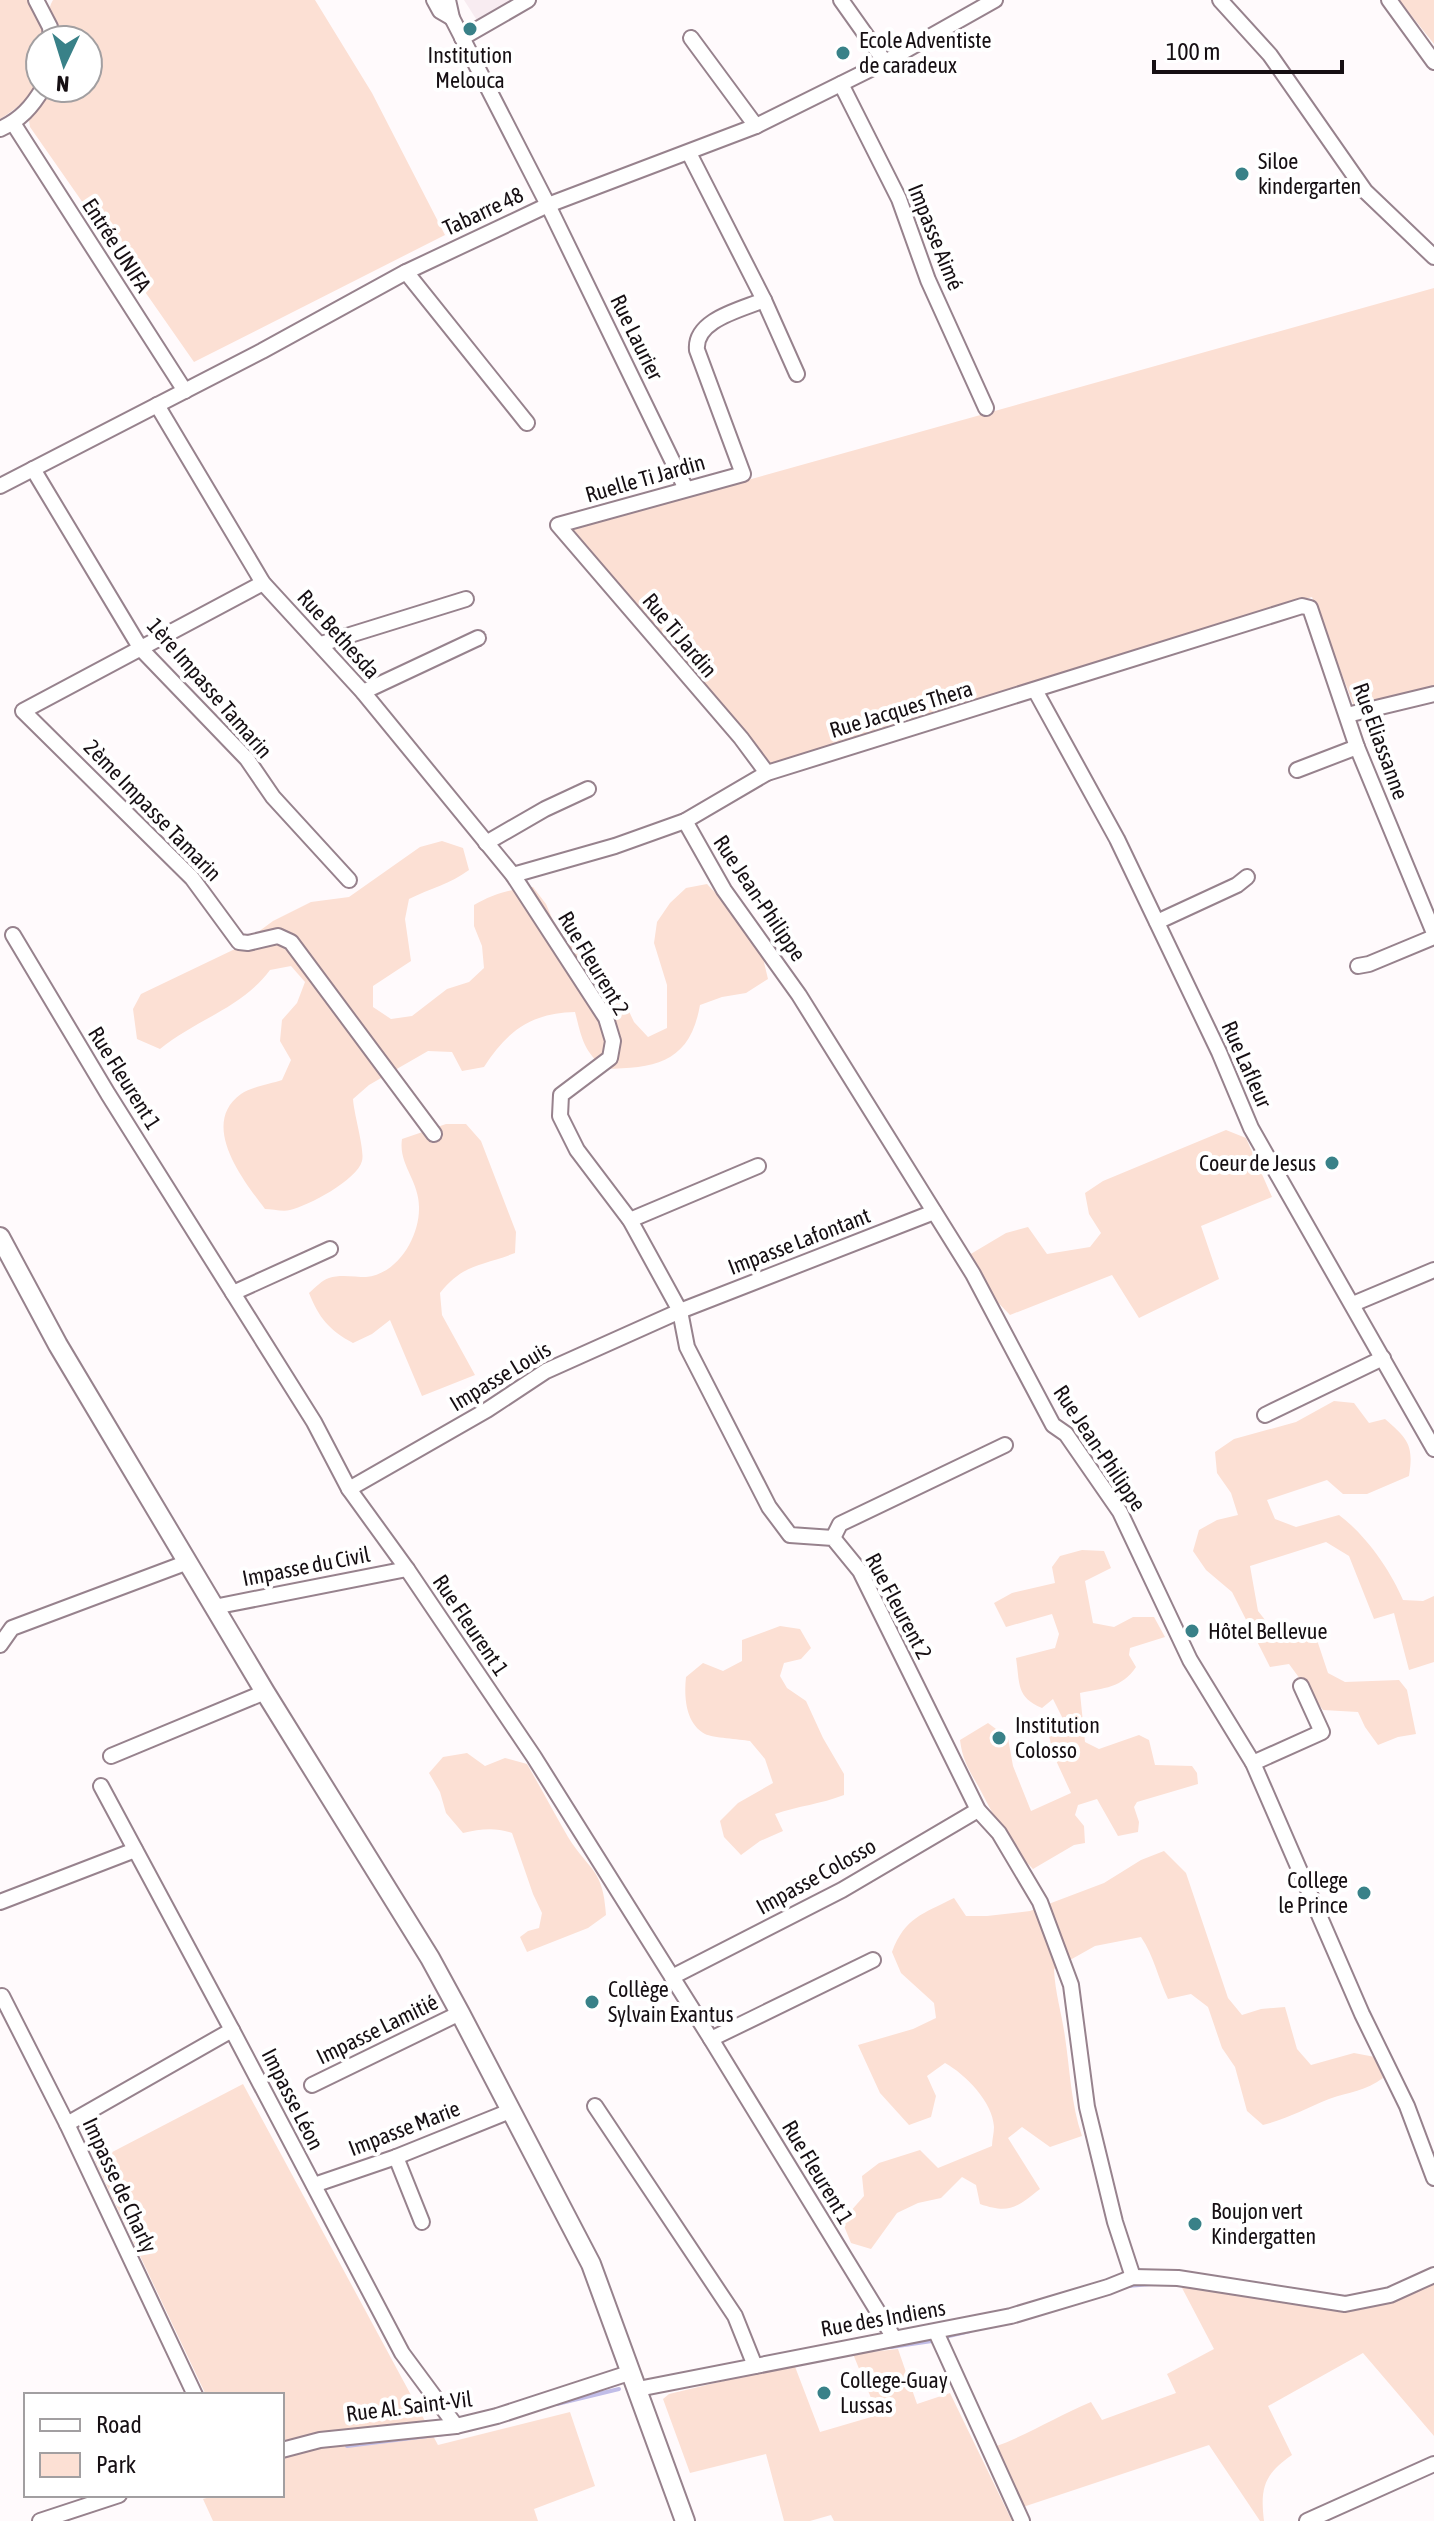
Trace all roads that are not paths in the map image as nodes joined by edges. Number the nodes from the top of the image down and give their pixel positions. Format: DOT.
graph roads {
  1 [pos="36,0"];
  2 [pos="434,0"];
  3 [pos="448,0"];
  4 [pos="528,0"];
  5 [pos="841,0"];
  6 [pos="995,0"];
  7 [pos="1220,0"];
  8 [pos="1389,0"];
  9 [pos="452,18"];
  10 [pos="48,24"];
  11 [pos="462,38"];
  12 [pos="691,38"];
  13 [pos="885,62"];
  14 [pos="1434,62"];
  15 [pos="841,84"];
  16 [pos="34,104"];
  17 [pos="6,126"];
  18 [pos="756,126"];
  19 [pos="689,153"];
  20 [pos="548,205"];
  21 [pos="1434,257"];
  22 [pos="406,272"];
  23 [pos="764,300"];
  24 [pos="797,374"];
  25 [pos="185,391"];
  26 [pos="157,405"];
  27 [pos="986,408"];
  28 [pos="527,423"];
  29 [pos="33,469"];
  30 [pos="0,486"];
  31 [pos="686,489"];
  32 [pos="558,525"];
  33 [pos="263,583"];
  34 [pos="466,599"];
  35 [pos="1310,608"];
  36 [pos="478,638"];
  37 [pos="321,644"];
  38 [pos="141,649"];
  39 [pos="1035,690"];
  40 [pos="363,692"];
  41 [pos="1434,694"];
  42 [pos="1347,715"];
  43 [pos="1357,747"];
  44 [pos="1297,770"];
  45 [pos="767,773"];
  46 [pos="588,789"];
  47 [pos="685,821"];
  48 [pos="486,843"];
  49 [pos="513,875"];
  50 [pos="1247,877"];
  51 [pos="349,880"];
  52 [pos="1157,922"];
  53 [pos="13,935"];
  54 [pos="1434,935"];
  55 [pos="1358,966"];
  56 [pos="434,1134"];
  57 [pos="758,1166"];
  58 [pos="934,1212"];
  59 [pos="630,1220"];
  60 [pos="0,1237"];
  61 [pos="330,1249"];
  62 [pos="1434,1270"];
  63 [pos="233,1293"];
  64 [pos="1353,1304"];
  65 [pos="680,1311"];
  66 [pos="1383,1358"];
  67 [pos="1265,1415"];
  68 [pos="1005,1445"];
  69 [pos="1434,1449"];
  70 [pos="349,1489"];
  71 [pos="833,1538"];
  72 [pos="188,1562"];
  73 [pos="407,1569"];
  74 [pos="214,1607"];
  75 [pos="0,1645"];
  76 [pos="1301,1686"];
  77 [pos="265,1692"];
  78 [pos="111,1756"];
  79 [pos="1253,1763"];
  80 [pos="101,1786"];
  81 [pos="978,1810"];
  82 [pos="135,1850"];
  83 [pos="0,1902"];
  84 [pos="873,1960"];
  85 [pos="672,1977"];
  86 [pos="2,1996"];
  87 [pos="460,2013"];
  88 [pos="232,2030"];
  89 [pos="711,2039"];
  90 [pos="312,2085"];
  91 [pos="595,2106"];
  92 [pos="510,2111"];
  93 [pos="67,2124"];
  94 [pos="396,2157"];
  95 [pos="1434,2178"];
  96 [pos="314,2185"];
  97 [pos="422,2222"];
  98 [pos="1434,2275"];
  99 [pos="1133,2277"];
  100 [pos="936,2332"];
  101 [pos="894,2338"];
  102 [pos="755,2366"];
  103 [pos="635,2381"];
  104 [pos="194,2393"];
  105 [pos="456,2426"];
  106 [pos="284,2449"];
  107 [pos="1434,2464"];
  108 [pos="113,2497"];
  109 [pos="40,2521"];
  110 [pos="685,2521"];
  111 [pos="1022,2521"];
  112 [pos="1307,2521"];
  1 -- 10 [label="street"];
  2 -- 9 [label="street"];
  3 -- 9 [label="street"];
  4 -- 11 [label="street"];
  5 -- 13 [label="street"];
  6 -- 13 [label="street, Tabarre 48"];
  7 -- 21 [label="street"];
  8 -- 14 [label="street"];
  9 -- 11 [label="street, Rue Laurier"];
  11 -- 20 [label="street, Rue Laurier"];
  12 -- 18 [label="street"];
  13 -- 15 [label="street, Tabarre 48"];
  15 -- 18 [label="street, Tabarre 48"];
  15 -- 27 [label="street, Impasse Aimé"];
  16 -- 17 [label="street"];
  17 -- 25 [label="street, Entrée UNIFA"];
  18 -- 19 [label="street, Tabarre 48"];
  19 -- 20 [label="street, Tabarre 48"];
  19 -- 23 [label="street"];
  20 -- 22 [label="street, Tabarre 48"];
  20 -- 31 [label="street, Rue Laurier"];
  22 -- 25 [label="street, Tabarre 48"];
  22 -- 28 [label="street"];
  23 -- 24 [label="street"];
  23 -- 31 [label="street, Ruelle Ti Jardin"];
  25 -- 26 [label="street, Tabarre 48"];
  26 -- 29 [label="street, Tabarre 48"];
  26 -- 33 [label="street, Rue Bethesda"];
  29 -- 30 [label="street, Tabarre 48"];
  29 -- 38 [label="street, 1ère Impasse Tamarin"];
  31 -- 32 [label="street, Ruelle Ti Jardin"];
  32 -- 45 [label="street, Rue Ti Jardin"];
  33 -- 37 [label="street, Rue Bethesda"];
  33 -- 38 [label="street"];
  34 -- 37 [label="street"];
  35 -- 39 [label="street, Rue Jacques Thera"];
  35 -- 42 [label="street, Rue Eliassanne"];
  36 -- 40 [label="street"];
  37 -- 40 [label="street, Rue Bethesda"];
  38 -- 51 [label="street, 1ère Impasse Tamarin"];
  38 -- 56 [label="street, 2ème Impasse Tamarin"];
  39 -- 45 [label="street, Rue Jacques Thera"];
  39 -- 52 [label="street, Rue Lafleur"];
  40 -- 48 [label="street, Rue Bethesda"];
  41 -- 42 [label="street"];
  42 -- 43 [label="street, Rue Eliassanne"];
  43 -- 44 [label="street"];
  43 -- 54 [label="street, Rue Eliassanne"];
  45 -- 47 [label="street, Rue Jacques Thera"];
  46 -- 48 [label="street"];
  47 -- 49 [label="street, Rue Jacques Thera"];
  47 -- 58 [label="street, Rue Jean-Philippe"];
  48 -- 49 [label="street, Rue Bethesda"];
  49 -- 59 [label="street, Rue Fleurent 2"];
  50 -- 52 [label="street"];
  52 -- 64 [label="street, Rue Lafleur"];
  53 -- 63 [label="street, Rue Fleurent 1"];
  54 -- 55 [label="street"];
  57 -- 59 [label="street"];
  58 -- 65 [label="street, Impasse Lafontant"];
  58 -- 79 [label="street, Rue Jean-Philippe"];
  59 -- 65 [label="street, Rue Fleurent 2"];
  60 -- 72 [label="main road"];
  61 -- 63 [label="street"];
  62 -- 64 [label="street"];
  63 -- 70 [label="street, Rue Fleurent 1"];
  64 -- 66 [label="street, Rue Lafleur"];
  65 -- 70 [label="street, Impasse Louis"];
  65 -- 71 [label="street, Rue Fleurent 2"];
  66 -- 67 [label="street"];
  66 -- 69 [label="street, Rue Lafleur"];
  68 -- 71 [label="street"];
  70 -- 73 [label="street, Rue Fleurent 1"];
  71 -- 81 [label="street, Rue Fleurent 2"];
  72 -- 74 [label="main road"];
  72 -- 75 [label="street"];
  73 -- 74 [label="street, Impasse du Civil"];
  73 -- 85 [label="street, Rue Fleurent 1"];
  74 -- 77 [label="main road"];
  76 -- 79 [label="street"];
  77 -- 78 [label="street"];
  77 -- 87 [label="main road"];
  79 -- 95 [label="street, Rue Jean-Philippe"];
  80 -- 82 [label="street, Impasse Léon"];
  81 -- 85 [label="street, Impasse Colosso"];
  81 -- 99 [label="street, Rue Fleurent 2"];
  82 -- 83 [label="street"];
  82 -- 88 [label="street, Impasse Léon"];
  84 -- 89 [label="street"];
  85 -- 89 [label="street, Rue Fleurent 1"];
  86 -- 93 [label="street, Impasse de Charly"];
  87 -- 90 [label="street, Impasse Lamitié"];
  87 -- 92 [label="main road"];
  88 -- 93 [label="street"];
  88 -- 96 [label="street, Impasse Léon"];
  89 -- 101 [label="street, Rue Fleurent 1"];
  91 -- 102 [label="street"];
  92 -- 94 [label="street, Impasse Marie"];
  92 -- 103 [label="main road"];
  93 -- 104 [label="street, Impasse de Charly"];
  94 -- 96 [label="street, Impasse Marie"];
  94 -- 97 [label="street"];
  96 -- 105 [label="street, Impasse Léon"];
  98 -- 99 [label="street"];
  99 -- 100 [label="street, Rue des Indiens"];
  100 -- 101 [label="street, Rue des Indiens"];
  100 -- 111 [label="street"];
  101 -- 102 [label="street, Rue des Indiens"];
  102 -- 103 [label="street, Rue des Indiens"];
  103 -- 105 [label="street, Rue Al. Saint-Vil"];
  103 -- 110 [label="main road"];
  105 -- 106 [label="street, Rue Al. Saint-Vil"];
  107 -- 112 [label="street"];
  108 -- 109 [label="street"];
}
